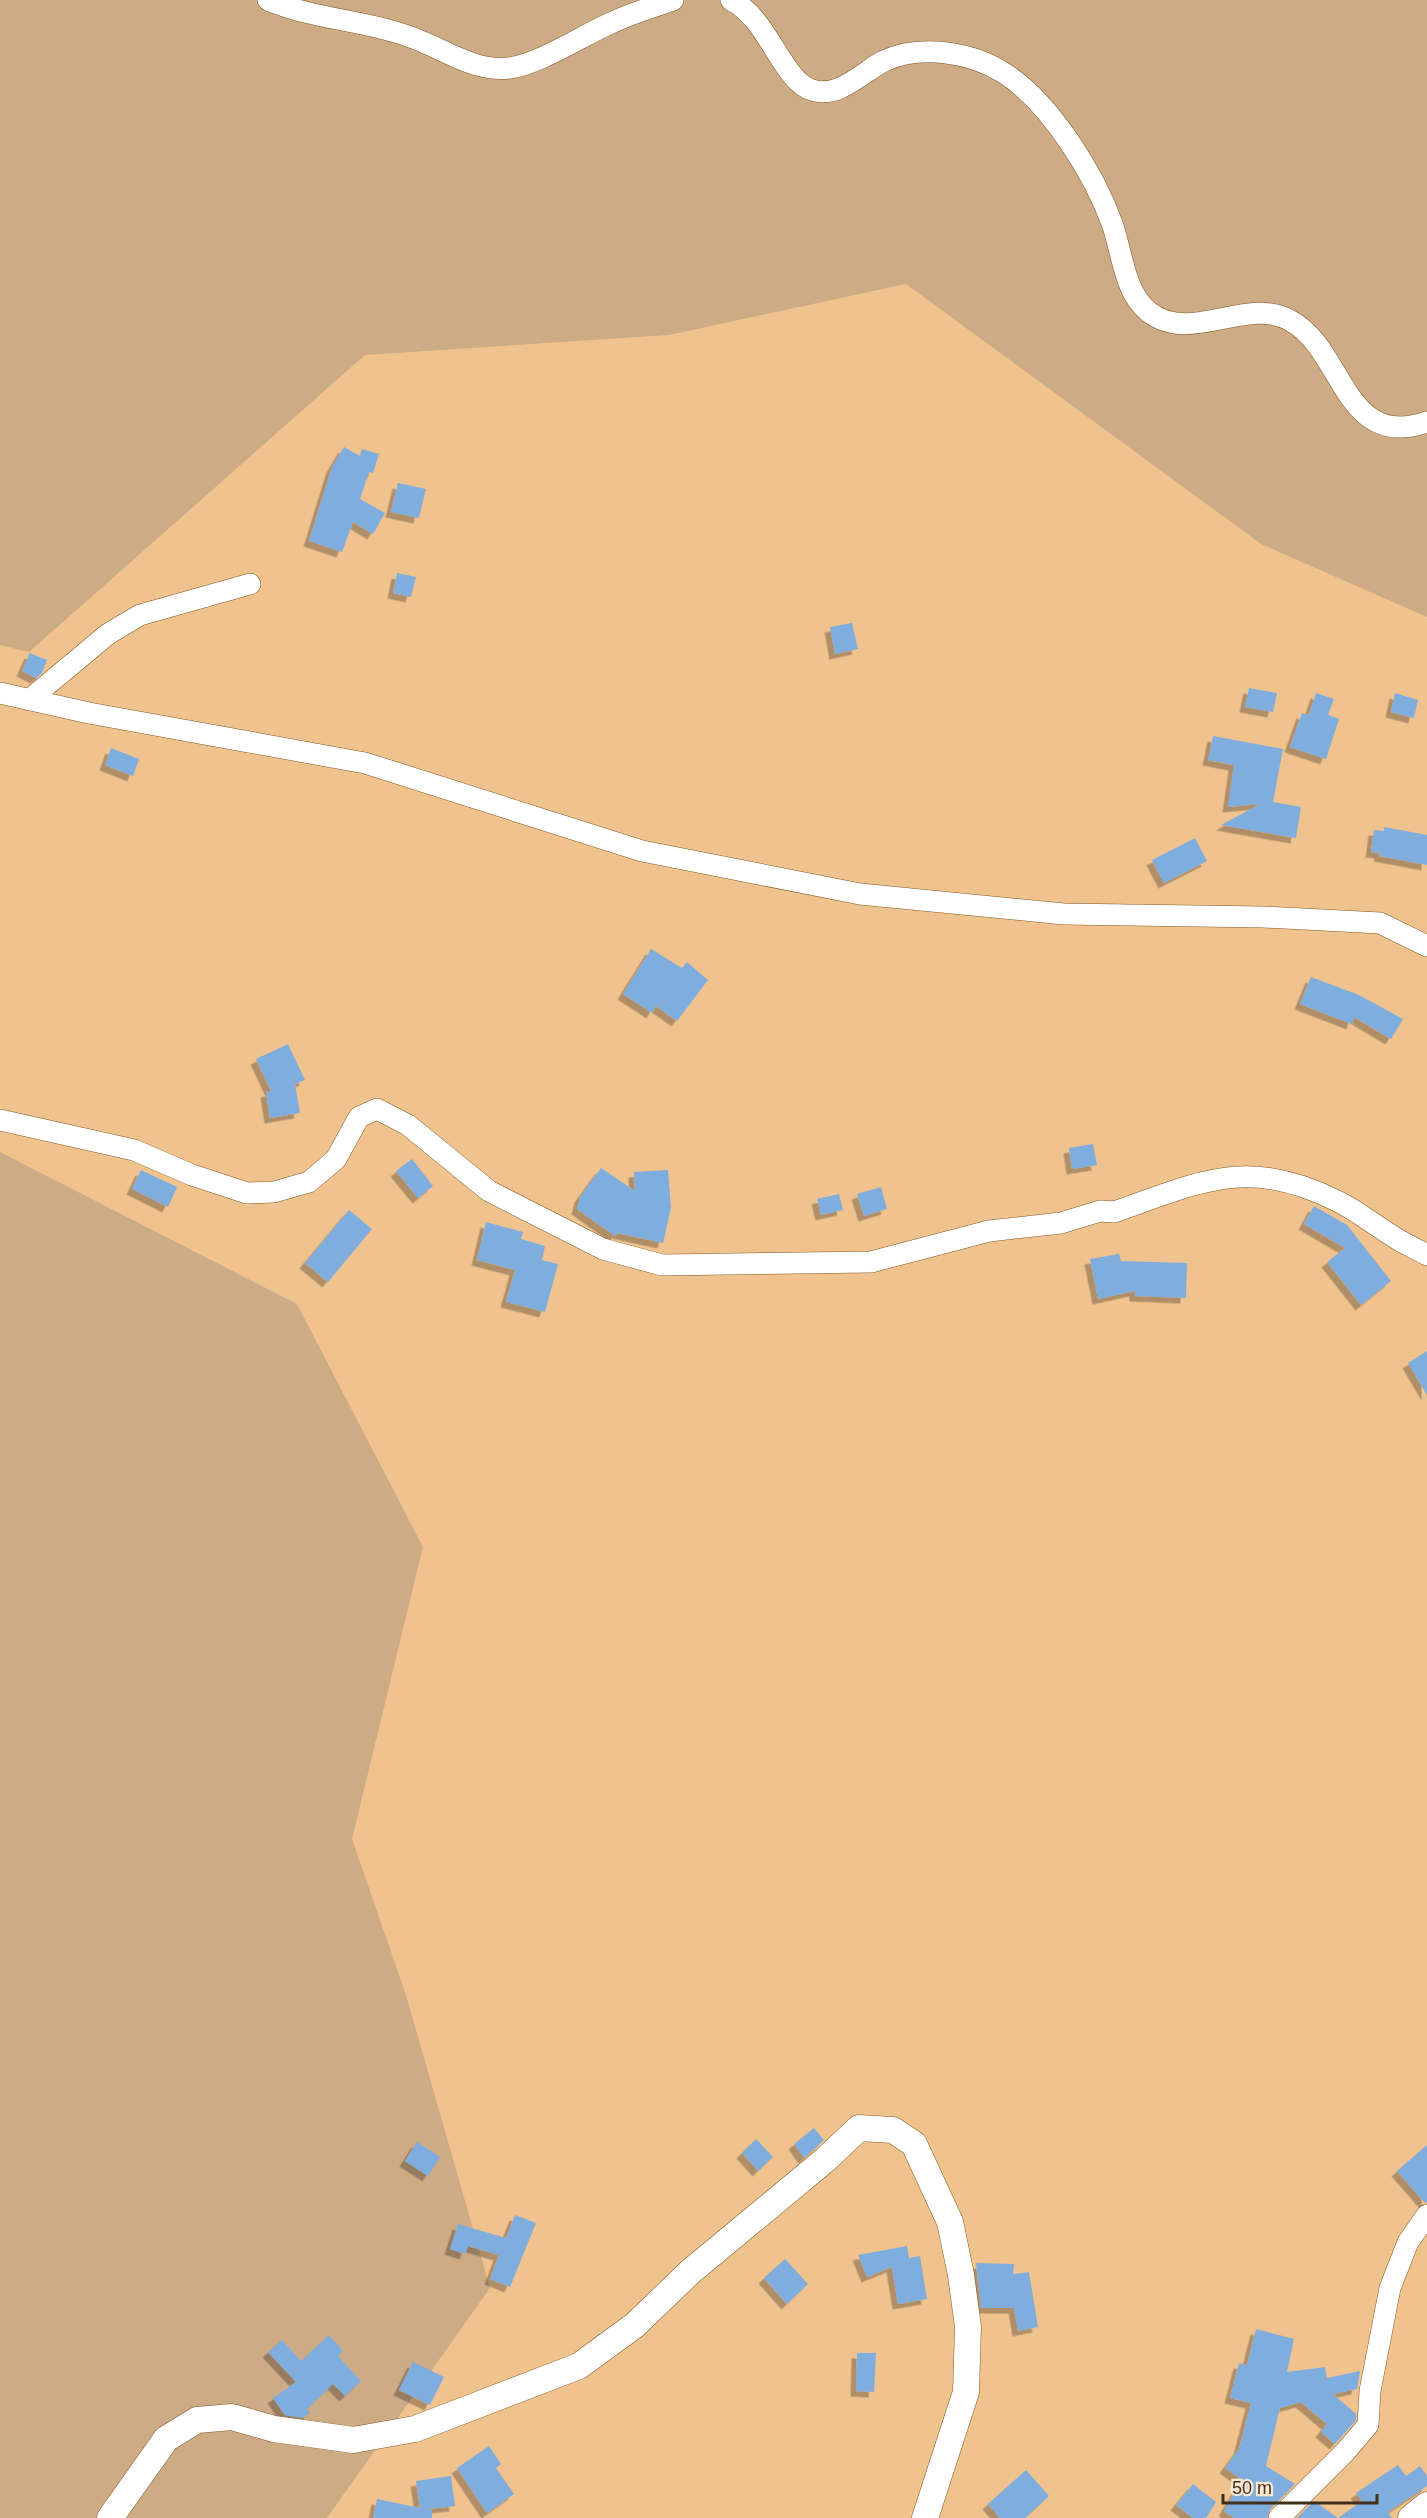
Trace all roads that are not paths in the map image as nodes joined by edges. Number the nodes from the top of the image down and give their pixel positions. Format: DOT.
graph roads {
  1 [pos="268,0"];
  2 [pos="673,0"];
  3 [pos="731,0"];
  4 [pos="1427,422"];
  5 [pos="250,584"];
  6 [pos="0,693"];
  7 [pos="29,700"];
  8 [pos="1427,946"];
  9 [pos="0,1120"];
  10 [pos="1427,1255"];
  11 [pos="1427,2215"];
  12 [pos="1427,2505"];
  13 [pos="110,2518"];
  14 [pos="925,2518"];
  15 [pos="1279,2518"];
  16 [pos="1411,2518"];
  1 -- 2 [label="street"];
  3 -- 4 [label="street"];
  5 -- 7 [label="street"];
  6 -- 7 [label="street"];
  7 -- 8 [label="street"];
  9 -- 10 [label="street"];
  11 -- 15 [label="street"];
  12 -- 16 [label="street"];
  13 -- 14 [label="street"];
}
